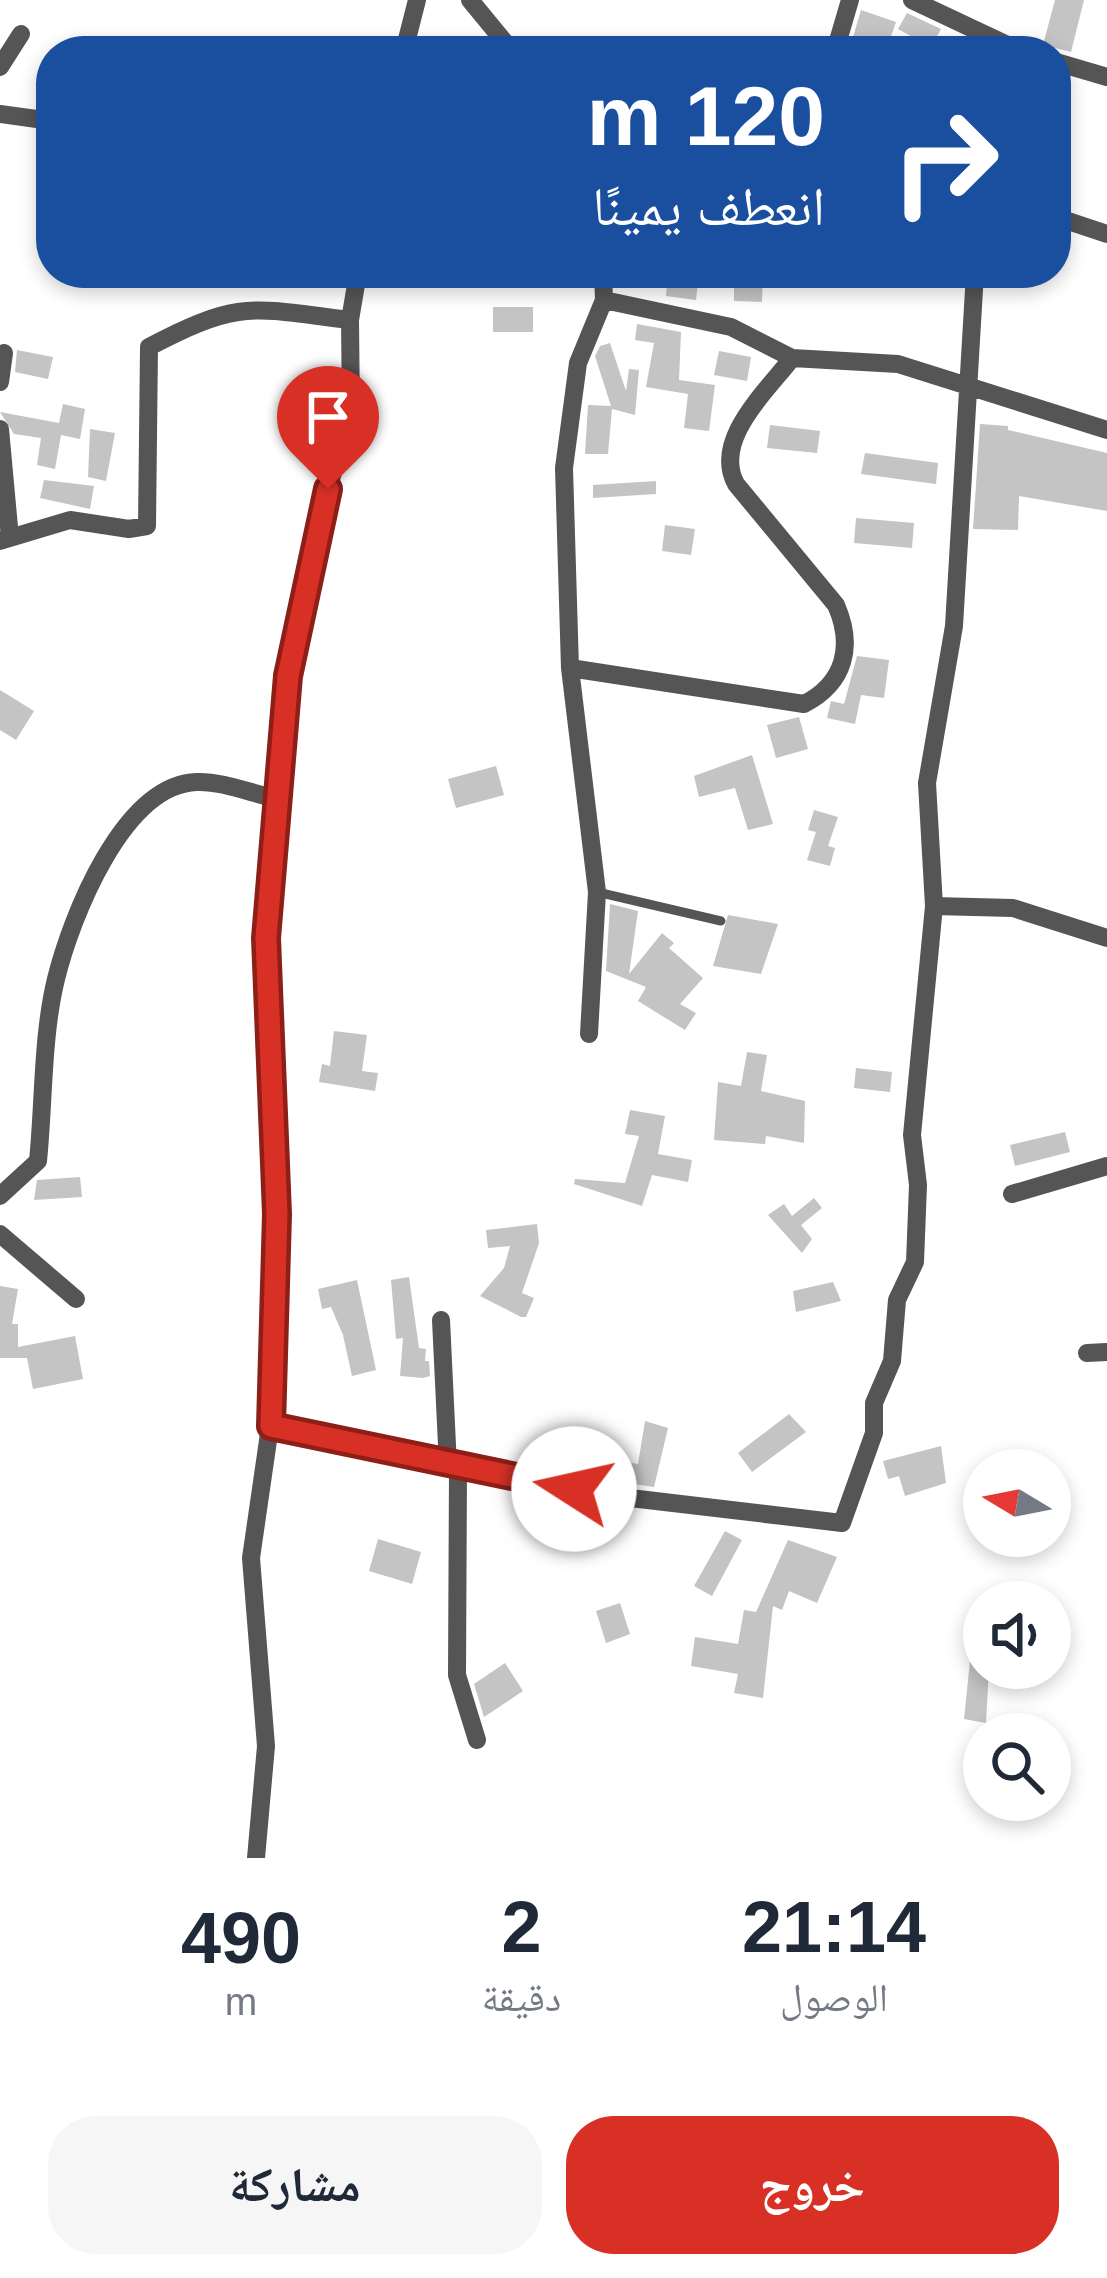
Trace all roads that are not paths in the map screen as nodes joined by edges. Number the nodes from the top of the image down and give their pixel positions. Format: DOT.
graph roads {
  1 [pos="417,0"];
  2 [pos="470,0"];
  3 [pos="850,0"];
  4 [pos="912,0"];
  5 [pos="21,34"];
  6 [pos="408,36"];
  7 [pos="500,36"];
  8 [pos="839,36"];
  9 [pos="988,36"];
  10 [pos="1071,66"];
  11 [pos="0,67"];
  12 [pos="1107,77"];
  13 [pos="0,114"];
  14 [pos="36,119"];
  15 [pos="1071,222"];
  16 [pos="1107,234"];
  17 [pos="355,288"];
  18 [pos="604,288"];
  19 [pos="974,288"];
  20 [pos="604,300"];
  21 [pos="350,320"];
  22 [pos="4,353"];
  23 [pos="792,358"];
  24 [pos="0,382"];
  25 [pos="968,384"];
  26 [pos="0,429"];
  27 [pos="1107,430"];
  28 [pos="5,539"];
  29 [pos="570,668"];
  30 [pos="278,799"];
  31 [pos="597,892"];
  32 [pos="934,906"];
  33 [pos="721,921"];
  34 [pos="1107,938"];
  35 [pos="589,1034"];
  36 [pos="1107,1166"];
  37 [pos="1012,1194"];
  38 [pos="0,1196"];
  39 [pos="0,1234"];
  40 [pos="76,1299"];
  41 [pos="441,1320"];
  42 [pos="271,1426"];
  43 [pos="453,1467"];
  44 [pos="477,1740"];
  45 [pos="256,1858"];
  1 -- 6 [label="street"];
  2 -- 7 [label="street"];
  3 -- 8 [label="street"];
  4 -- 9 [label="street"];
  5 -- 11 [label="street"];
  10 -- 12 [label="street"];
  13 -- 14 [label="street"];
  15 -- 16 [label="street"];
  17 -- 21 [label="street"];
  18 -- 20 [label="street"];
  19 -- 25 [label="street"];
  20 -- 23 [label="street"];
  20 -- 29 [label="street"];
  21 -- 28 [label="street"];
  21 -- 30 [label="street"];
  22 -- 24 [label="street"];
  23 -- 25 [label="street"];
  23 -- 29 [label="street"];
  25 -- 27 [label="street"];
  25 -- 32 [label="street"];
  26 -- 28 [label="street"];
  29 -- 31 [label="street"];
  30 -- 38 [label="street"];
  30 -- 42 [label="street"];
  31 -- 33 [label="lane"];
  31 -- 35 [label="street"];
  32 -- 34 [label="street"];
  32 -- 43 [label="street"];
  36 -- 37 [label="street"];
  39 -- 40 [label="street"];
  41 -- 43 [label="street"];
  42 -- 43 [label="street"];
  42 -- 45 [label="street"];
  43 -- 44 [label="street"];
}
